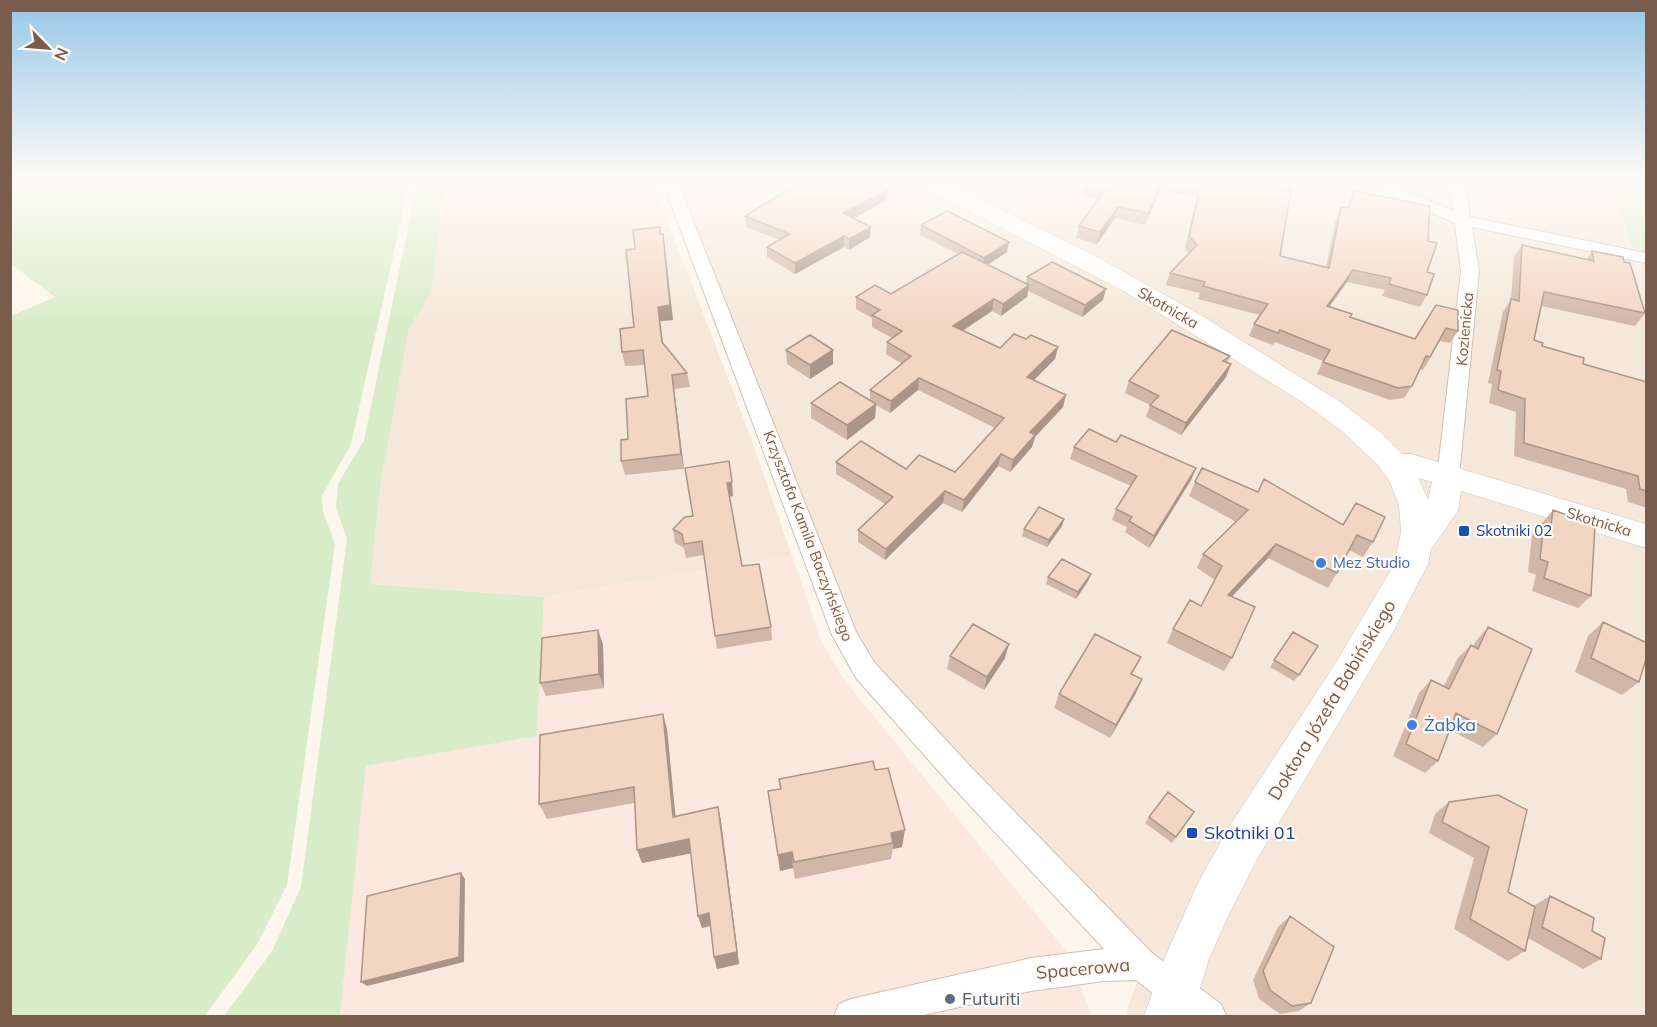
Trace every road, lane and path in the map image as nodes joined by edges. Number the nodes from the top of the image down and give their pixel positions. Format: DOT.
graph roads {
  1 [pos="688,228"];
  2 [pos="1019,228"];
  3 [pos="1462,228"];
  4 [pos="1500,228"];
  5 [pos="1647,258"];
  6 [pos="1398,473"];
  7 [pos="1447,482"];
  8 [pos="1647,536"];
  9 [pos="1416,544"];
  10 [pos="1173,997"];
  11 [pos="851,1017"];
  1 -- 10 [label="street, Krzysztofa Kamila Baczyńskiego"];
  2 -- 6 [label="main road, Skotnicka"];
  3 -- 7 [label="street, Kozienicka"];
  4 -- 5 [label="street"];
  6 -- 7 [label="main road, Skotnicka"];
  6 -- 9 [label="main road, Skotnicka"];
  7 -- 8 [label="main road, Skotnicka"];
  7 -- 9 [label="main road"];
  9 -- 10 [label="main road, Doktora Józefa Babińskiego"];
  10 -- 11 [label="street, Spacerowa"];
}
